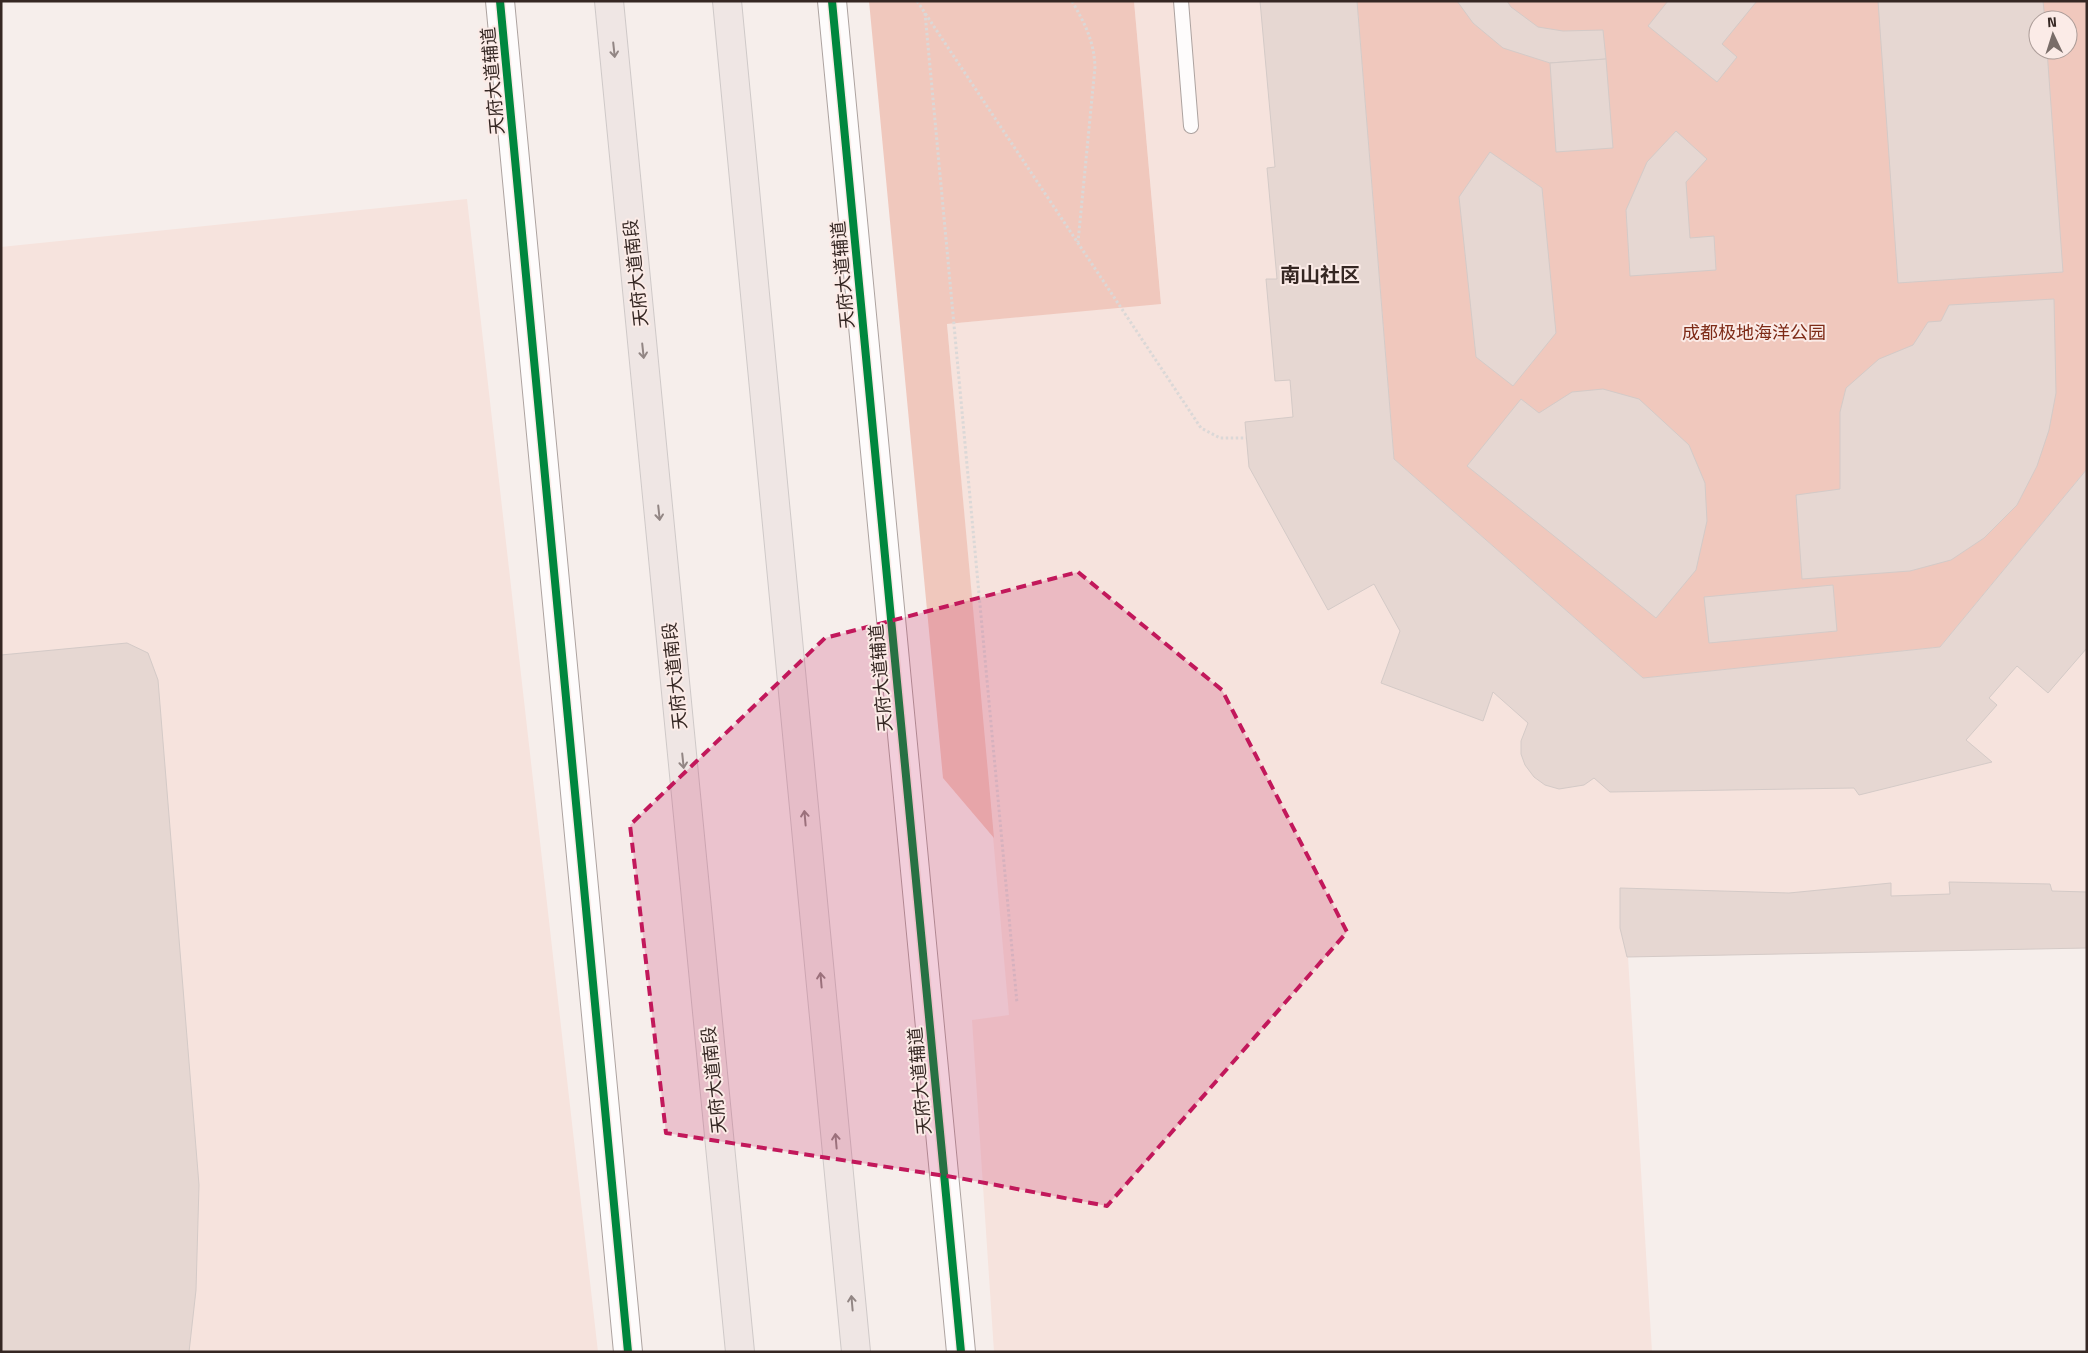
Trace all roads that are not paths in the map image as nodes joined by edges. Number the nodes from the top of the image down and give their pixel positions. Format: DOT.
graph roads {
  1 [pos="500,1"];
  2 [pos="609,1"];
  3 [pos="727,1"];
  4 [pos="832,1"];
  5 [pos="1181,1"];
  6 [pos="1191,126"];
  7 [pos="628,1352"];
  8 [pos="740,1352"];
  9 [pos="856,1352"];
  10 [pos="961,1352"];
  1 -- 7 [label="street, 天府大道辅道"];
  2 -- 8 [label="main road, 天府大道南段, one-way"];
  9 -- 3 [label="main road, one-way"];
  4 -- 10 [label="street, 天府大道辅道"];
  5 -- 6 [label="lane"];
}
